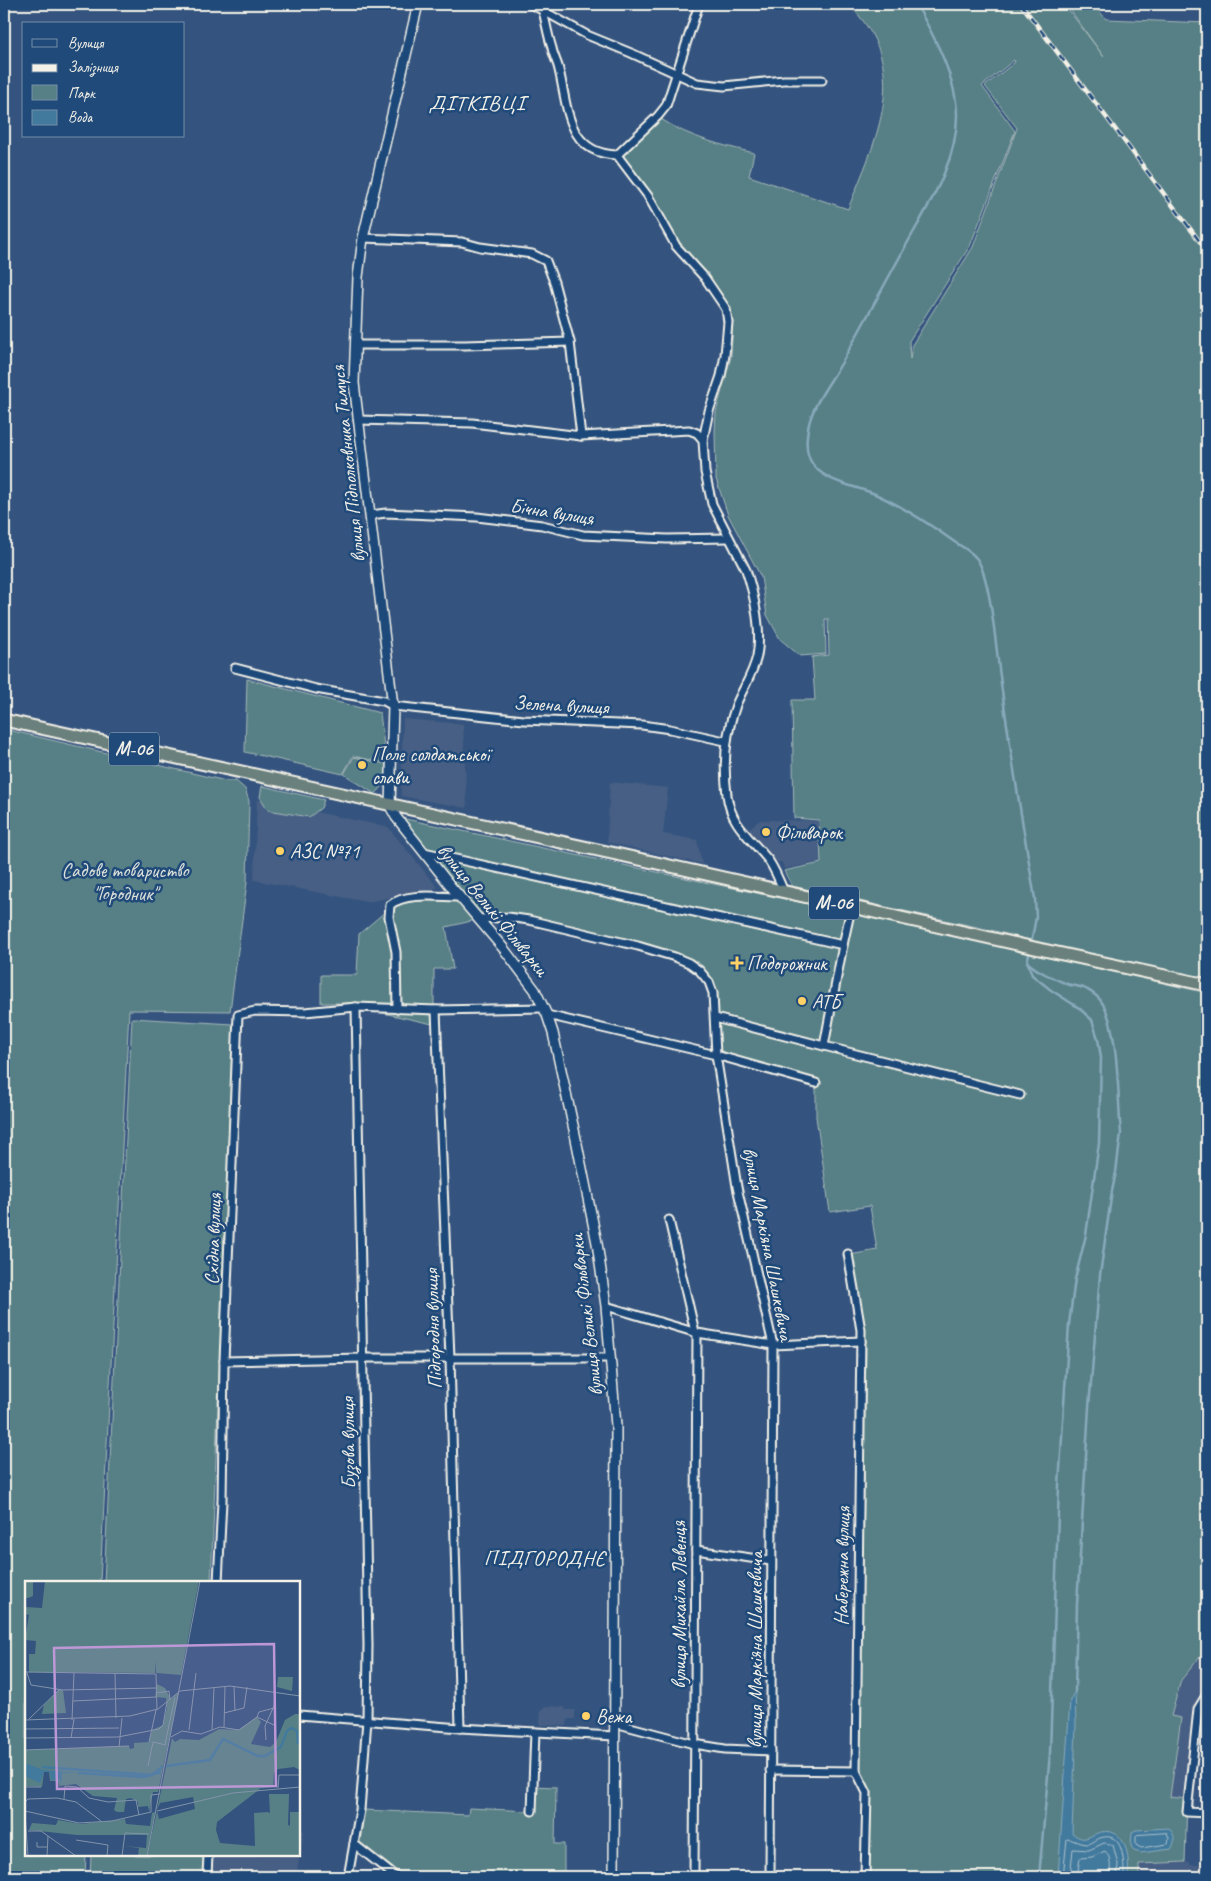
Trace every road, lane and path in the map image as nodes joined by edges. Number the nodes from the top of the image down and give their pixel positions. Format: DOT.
graph roads {
  1 [pos="418,4"];
  2 [pos="531,4"];
  3 [pos="699,4"];
  4 [pos="543,11"];
  5 [pos="677,75"];
  6 [pos="822,80"];
  7 [pos="618,155"];
  8 [pos="363,238"];
  9 [pos="570,342"];
  10 [pos="356,345"];
  11 [pos="358,420"];
  12 [pos="581,436"];
  13 [pos="703,440"];
  14 [pos="371,516"];
  15 [pos="728,538"];
  16 [pos="235,668"];
  17 [pos="393,706"];
  18 [pos="4,720"];
  19 [pos="726,741"];
  20 [pos="390,806"];
  21 [pos="424,852"];
  22 [pos="784,892"];
  23 [pos="460,896"];
  24 [pos="852,905"];
  25 [pos="480,920"];
  26 [pos="843,945"];
  27 [pos="1207,985"];
  28 [pos="356,1007"];
  29 [pos="398,1008"];
  30 [pos="436,1010"];
  31 [pos="546,1012"];
  32 [pos="715,1018"];
  33 [pos="824,1046"];
  34 [pos="716,1055"];
  35 [pos="816,1083"];
  36 [pos="1020,1095"];
  37 [pos="669,1220"];
  38 [pos="848,1254"];
  39 [pos="606,1306"];
  40 [pos="696,1333"];
  41 [pos="861,1342"];
  42 [pos="773,1345"];
  43 [pos="363,1358"];
  44 [pos="450,1358"];
  45 [pos="610,1358"];
  46 [pos="224,1361"];
  47 [pos="696,1550"];
  48 [pos="771,1561"];
  49 [pos="218,1581"];
  50 [pos="1207,1694"];
  51 [pos="300,1715"];
  52 [pos="367,1720"];
  53 [pos="615,1723"];
  54 [pos="460,1728"];
  55 [pos="535,1732"];
  56 [pos="615,1736"];
  57 [pos="694,1744"];
  58 [pos="771,1751"];
  59 [pos="770,1770"];
  60 [pos="856,1772"];
  61 [pos="532,1812"];
  62 [pos="1207,1813"];
  63 [pos="354,1844"];
  64 [pos="208,1856"];
  65 [pos="207,1877"];
  66 [pos="348,1877"];
  67 [pos="396,1877"];
  68 [pos="614,1877"];
  69 [pos="694,1877"];
  70 [pos="770,1877"];
  71 [pos="866,1877"];
  1 -- 8 [label="street, вулиця Підполковника Тимуся"];
  2 -- 4 [label="street"];
  3 -- 5 [label="street"];
  4 -- 5 [label="street"];
  4 -- 7 [label="street"];
  5 -- 6 [label="street"];
  5 -- 7 [label="street"];
  7 -- 13 [label="street"];
  8 -- 9 [label="street"];
  8 -- 10 [label="street, вулиця Підполковника Тимуся"];
  9 -- 10 [label="street"];
  9 -- 12 [label="street"];
  10 -- 11 [label="street, вулиця Підполковника Тимуся"];
  11 -- 12 [label="street"];
  11 -- 14 [label="street, вулиця Підполковника Тимуся"];
  12 -- 13 [label="street"];
  13 -- 15 [label="street"];
  14 -- 15 [label="street, Бічна вулиця"];
  14 -- 17 [label="street, вулиця Підполковника Тимуся"];
  15 -- 19 [label="street"];
  16 -- 17 [label="street, Зелена вулиця"];
  17 -- 19 [label="street, Зелена вулиця"];
  17 -- 20 [label="street, вулиця Підполковника Тимуся"];
  18 -- 20 [label="highway, М-06"];
  19 -- 22 [label="street"];
  20 -- 21 [label="street, вулиця Великі Фільварки"];
  20 -- 22 [label="highway, М-06"];
  21 -- 23 [label="street, вулиця Великі Фільварки"];
  21 -- 26 [label="street"];
  22 -- 24 [label="highway, М-06"];
  23 -- 25 [label="street, вулиця Великі Фільварки"];
  23 -- 29 [label="street"];
  24 -- 26 [label="street"];
  24 -- 27 [label="highway, М-06"];
  25 -- 31 [label="street, вулиця Великі Фільварки"];
  25 -- 32 [label="street, вулиця Маркіяна Шашкевича"];
  26 -- 33 [label="street"];
  28 -- 29 [label="street"];
  28 -- 43 [label="street, Бузова вулиця"];
  28 -- 46 [label="street, Східна вулиця"];
  29 -- 30 [label="street"];
  30 -- 31 [label="street"];
  30 -- 44 [label="street, Підгородня вулиця"];
  31 -- 34 [label="street"];
  31 -- 39 [label="street, вулиця Великі Фільварки"];
  32 -- 33 [label="street"];
  32 -- 34 [label="street, вулиця Маркіяна Шашкевича"];
  33 -- 36 [label="street"];
  34 -- 35 [label="street"];
  34 -- 42 [label="street, вулиця Маркіяна Шашкевича"];
  37 -- 40 [label="street, вулиця Михайла Левенця"];
  38 -- 41 [label="street, Набережна вулиця"];
  39 -- 40 [label="street"];
  39 -- 45 [label="street, вулиця Великі Фільварки"];
  40 -- 42 [label="street"];
  40 -- 47 [label="street, вулиця Михайла Левенця"];
  41 -- 42 [label="street"];
  41 -- 60 [label="street, Набережна вулиця"];
  42 -- 48 [label="street, вулиця Маркіяна Шашкевича"];
  43 -- 44 [label="street"];
  43 -- 46 [label="street"];
  43 -- 52 [label="street, Бузова вулиця"];
  44 -- 45 [label="street"];
  44 -- 54 [label="street, Підгородня вулиця"];
  45 -- 53 [label="street, вулиця Великі Фільварки"];
  46 -- 49 [label="street, Східна вулиця"];
  47 -- 48 [label="street"];
  47 -- 57 [label="street, вулиця Михайла Левенця"];
  48 -- 58 [label="street, вулиця Маркіяна Шашкевича"];
  50 -- 62 [label="street"];
  51 -- 52 [label="street"];
  52 -- 54 [label="street"];
  52 -- 63 [label="street, Бузова вулиця"];
  53 -- 56 [label="street, вулиця Великі Фільварки"];
  53 -- 57 [label="street"];
  54 -- 55 [label="street"];
  55 -- 56 [label="street"];
  55 -- 61 [label="street"];
  56 -- 68 [label="street, вулиця Великі Фільварки"];
  57 -- 58 [label="street"];
  57 -- 69 [label="street, вулиця Михайла Левенця"];
  58 -- 59 [label="street, вулиця Маркіяна Шашкевича"];
  59 -- 60 [label="street"];
  59 -- 70 [label="street, вулиця Маркіяна Шашкевича"];
  60 -- 71 [label="street, Набережна вулиця"];
  63 -- 66 [label="street, Бузова вулиця"];
  63 -- 67 [label="street"];
  64 -- 65 [label="street"];
}
